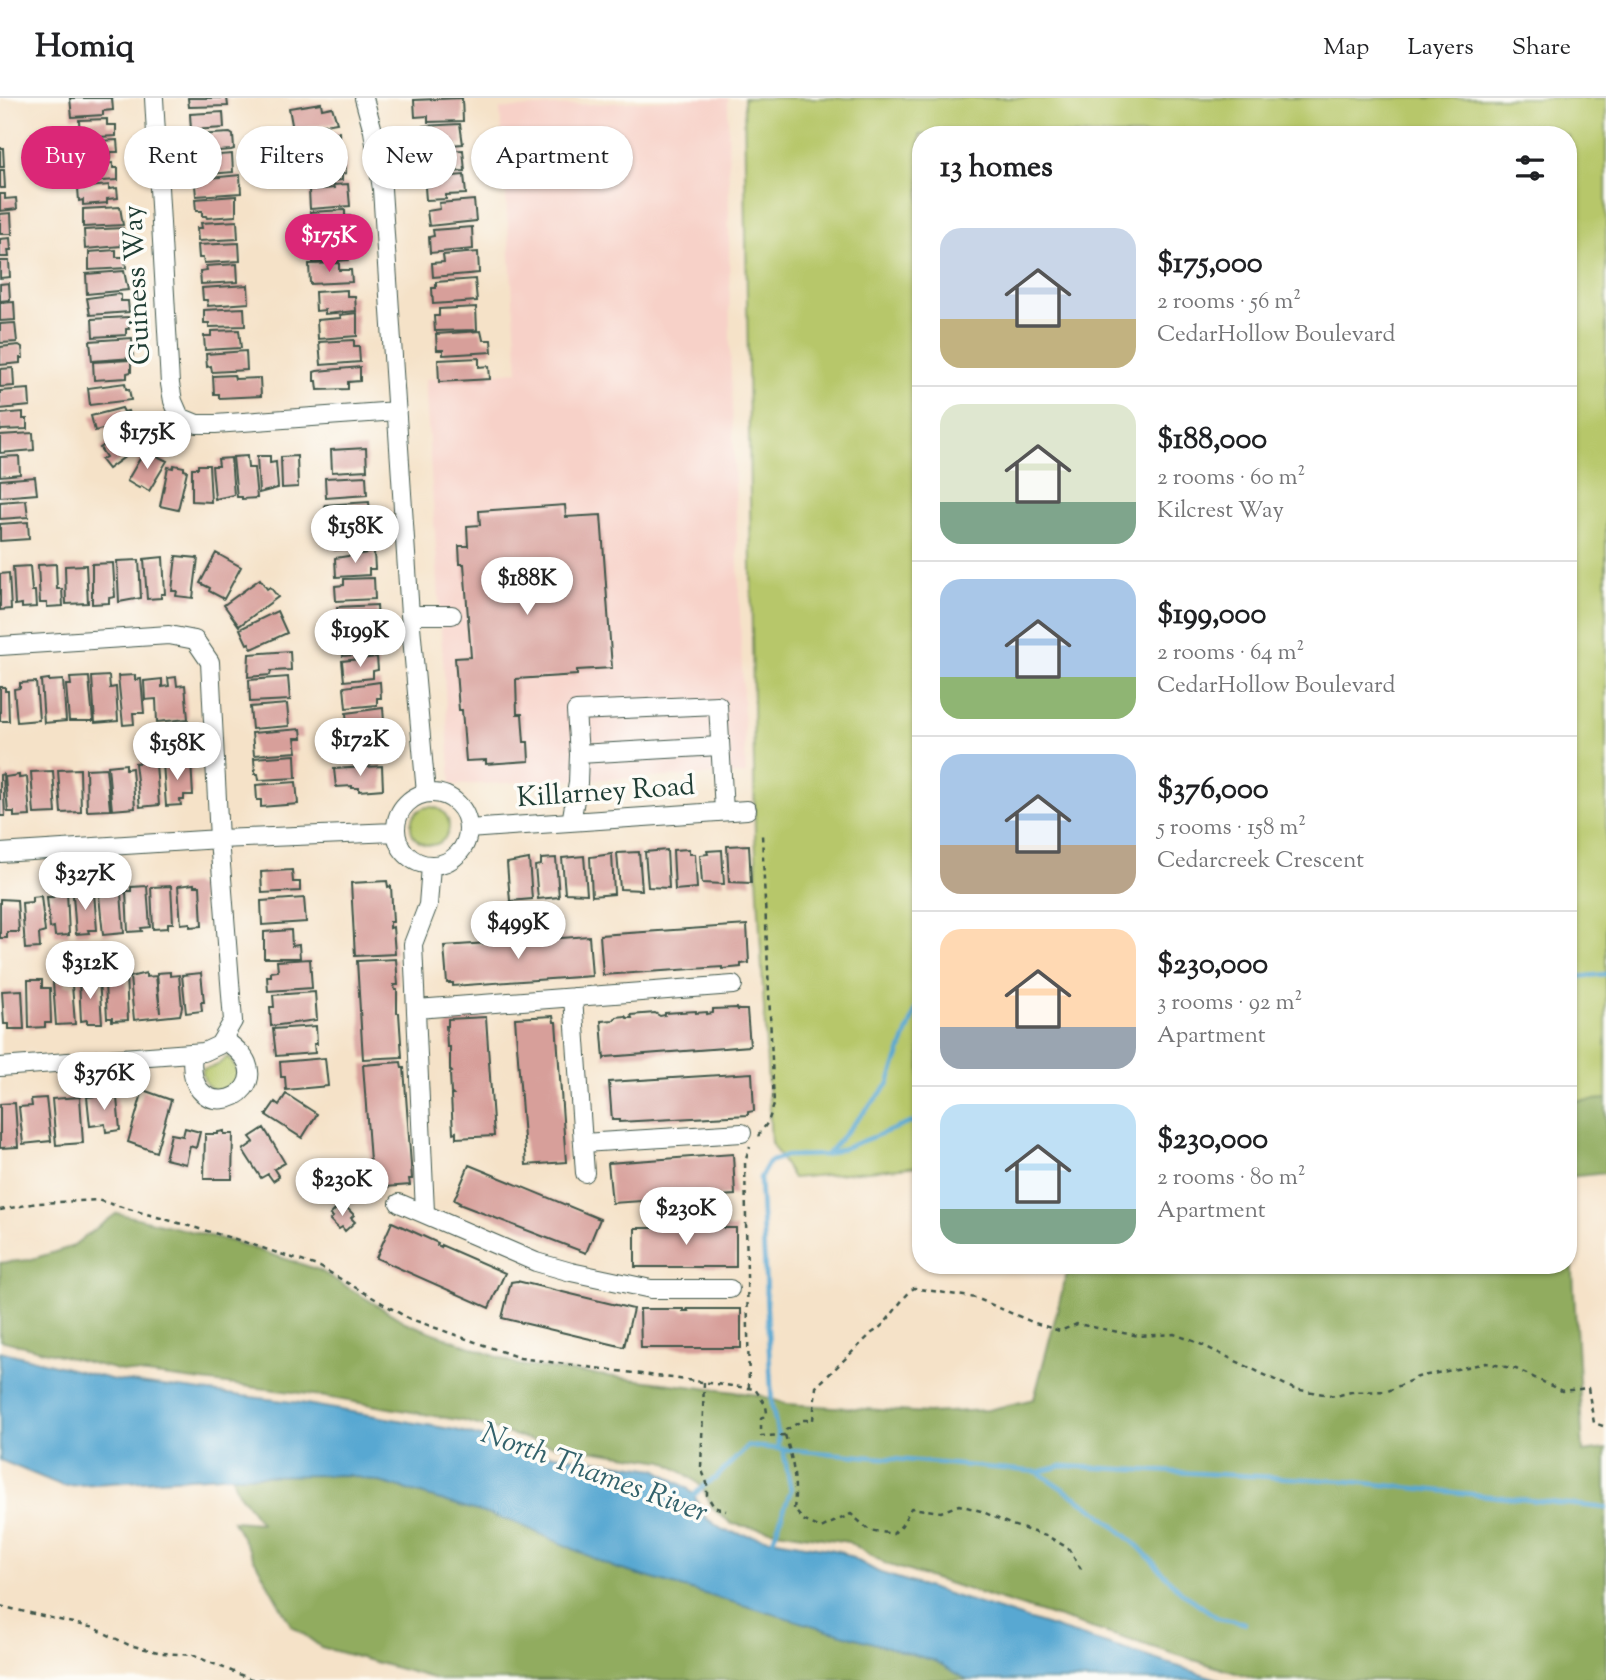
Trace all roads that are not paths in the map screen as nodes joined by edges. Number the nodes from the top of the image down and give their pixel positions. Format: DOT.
graph roads {
  1 [pos="154,98"];
  2 [pos="364,98"];
  3 [pos="397,411"];
  4 [pos="410,615"];
  5 [pos="452,615"];
  6 [pos="0,646"];
  7 [pos="719,746"];
  8 [pos="579,754"];
  9 [pos="426,793"];
  10 [pos="747,810"];
  11 [pos="724,811"];
  12 [pos="571,822"];
  13 [pos="468,829"];
  14 [pos="395,832"];
  15 [pos="219,839"];
  16 [pos="0,853"];
  17 [pos="431,866"];
  18 [pos="733,985"];
  19 [pos="573,997"];
  20 [pos="417,1009"];
  21 [pos="224,1039"];
  22 [pos="193,1054"];
  23 [pos="0,1067"];
  24 [pos="742,1133"];
  25 [pos="583,1143"];
  26 [pos="584,1174"];
  27 [pos="399,1203"];
  28 [pos="425,1212"];
  29 [pos="730,1289"];
  1 -- 3 [label="street, Guiness Way"];
  2 -- 3 [label="street"];
  3 -- 4 [label="street"];
  4 -- 5 [label="street"];
  4 -- 9 [label="street"];
  6 -- 15 [label="street"];
  7 -- 8 [label="street"];
  7 -- 8 [label="street"];
  7 -- 11 [label="street"];
  8 -- 12 [label="street"];
  9 -- 13 [label="street"];
  9 -- 14 [label="street"];
  10 -- 11 [label="street, Killarney Road"];
  11 -- 12 [label="street, Killarney Road"];
  12 -- 13 [label="street, Killarney Road"];
  13 -- 17 [label="street"];
  14 -- 15 [label="street"];
  14 -- 17 [label="street"];
  15 -- 16 [label="street"];
  15 -- 21 [label="street"];
  17 -- 20 [label="street"];
  18 -- 19 [label="street"];
  19 -- 20 [label="street"];
  19 -- 25 [label="street"];
  20 -- 28 [label="street"];
  21 -- 22 [label="street"];
  21 -- 22 [label="street"];
  22 -- 23 [label="street"];
  24 -- 25 [label="street"];
  25 -- 26 [label="street"];
  27 -- 28 [label="street"];
  28 -- 29 [label="street"];
}
